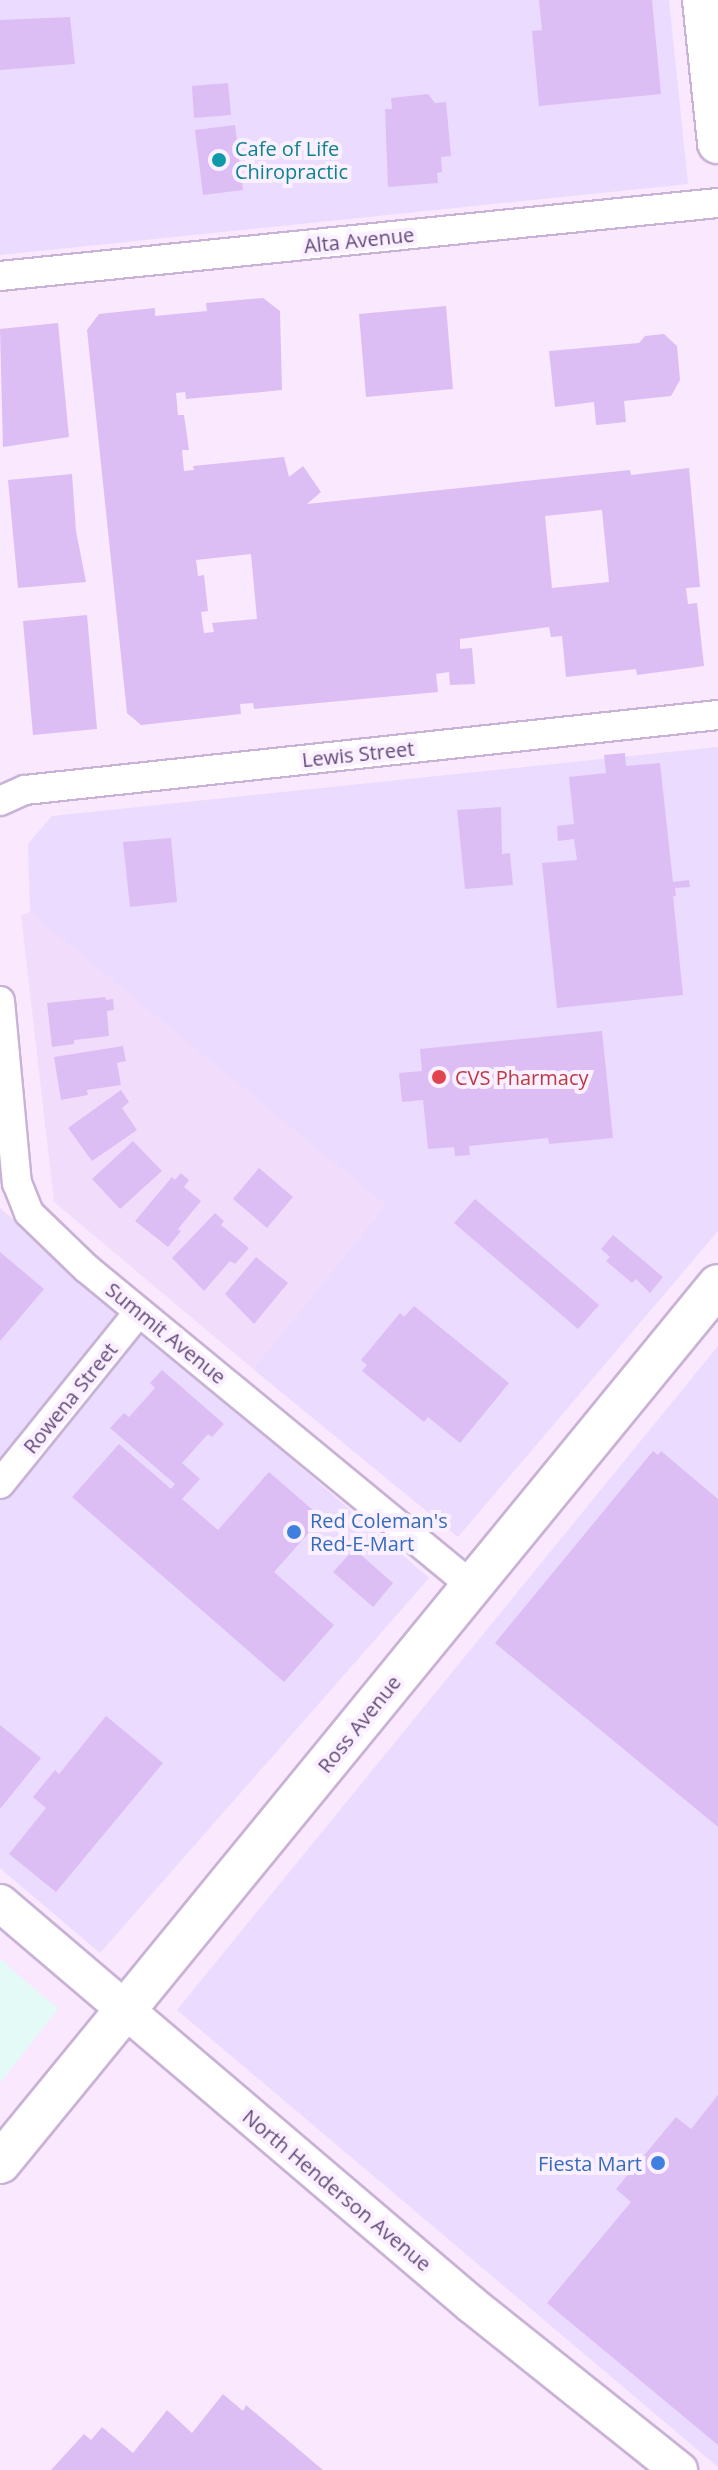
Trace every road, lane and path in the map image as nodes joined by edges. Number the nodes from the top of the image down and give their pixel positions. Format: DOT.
graph roads {
  1 [pos="703,0"];
  2 [pos="718,143"];
  3 [pos="718,203"];
  4 [pos="0,276"];
  5 [pos="718,715"];
  6 [pos="0,801"];
  7 [pos="0,1001"];
  8 [pos="718,1285"];
  9 [pos="139,1312"];
  10 [pos="0,1484"];
  11 [pos="472,1586"];
  12 [pos="0,1903"];
  13 [pos="124,2009"];
  14 [pos="0,2163"];
  15 [pos="679,2470"];
  1 -- 2 [label="main road"];
  3 -- 4 [label="street, Alta Avenue"];
  5 -- 6 [label="street, Lewis Street"];
  7 -- 9 [label="street, Summit Avenue"];
  8 -- 11 [label="main road, Ross Avenue"];
  9 -- 10 [label="street, Rowena Street"];
  9 -- 11 [label="street, Summit Avenue"];
  11 -- 13 [label="main road, Ross Avenue"];
  12 -- 13 [label="street, North Henderson Avenue"];
  13 -- 14 [label="main road, Ross Avenue"];
  13 -- 15 [label="street, North Henderson Avenue"];
}
